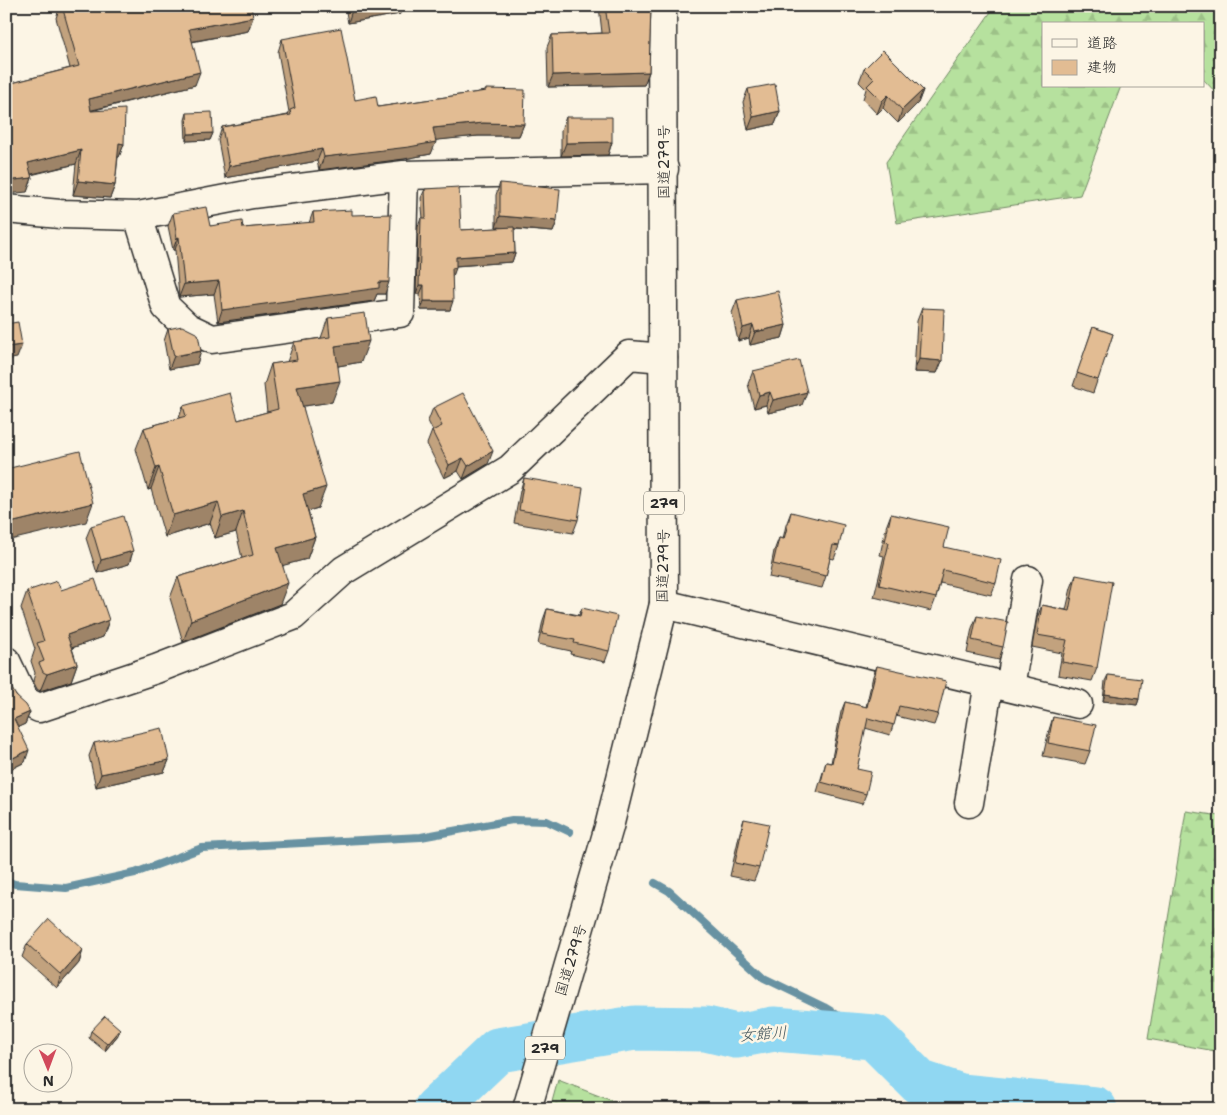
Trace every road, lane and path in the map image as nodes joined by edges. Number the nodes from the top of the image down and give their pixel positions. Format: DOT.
graph roads {
  1 [pos="662,6"];
  2 [pos="664,169"];
  3 [pos="404,175"];
  4 [pos="6,209"];
  5 [pos="138,216"];
  6 [pos="663,358"];
  7 [pos="1028,580"];
  8 [pos="664,604"];
  9 [pos="6,661"];
  10 [pos="999,684"];
  11 [pos="1078,704"];
  12 [pos="969,803"];
  13 [pos="528,1109"];
  1 -- 2 [label="main road, 国道279号 / 279"];
  2 -- 3 [label="main road"];
  2 -- 6 [label="main road, 国道279号 / 279"];
  3 -- 5 [label="main road"];
  3 -- 5 [label="main road"];
  4 -- 5 [label="main road"];
  6 -- 8 [label="main road, 国道279号 / 279"];
  6 -- 9 [label="main road"];
  7 -- 10 [label="main road"];
  8 -- 10 [label="main road"];
  8 -- 13 [label="main road, 国道279号 / 279"];
  10 -- 11 [label="main road"];
  10 -- 12 [label="main road"];
}
